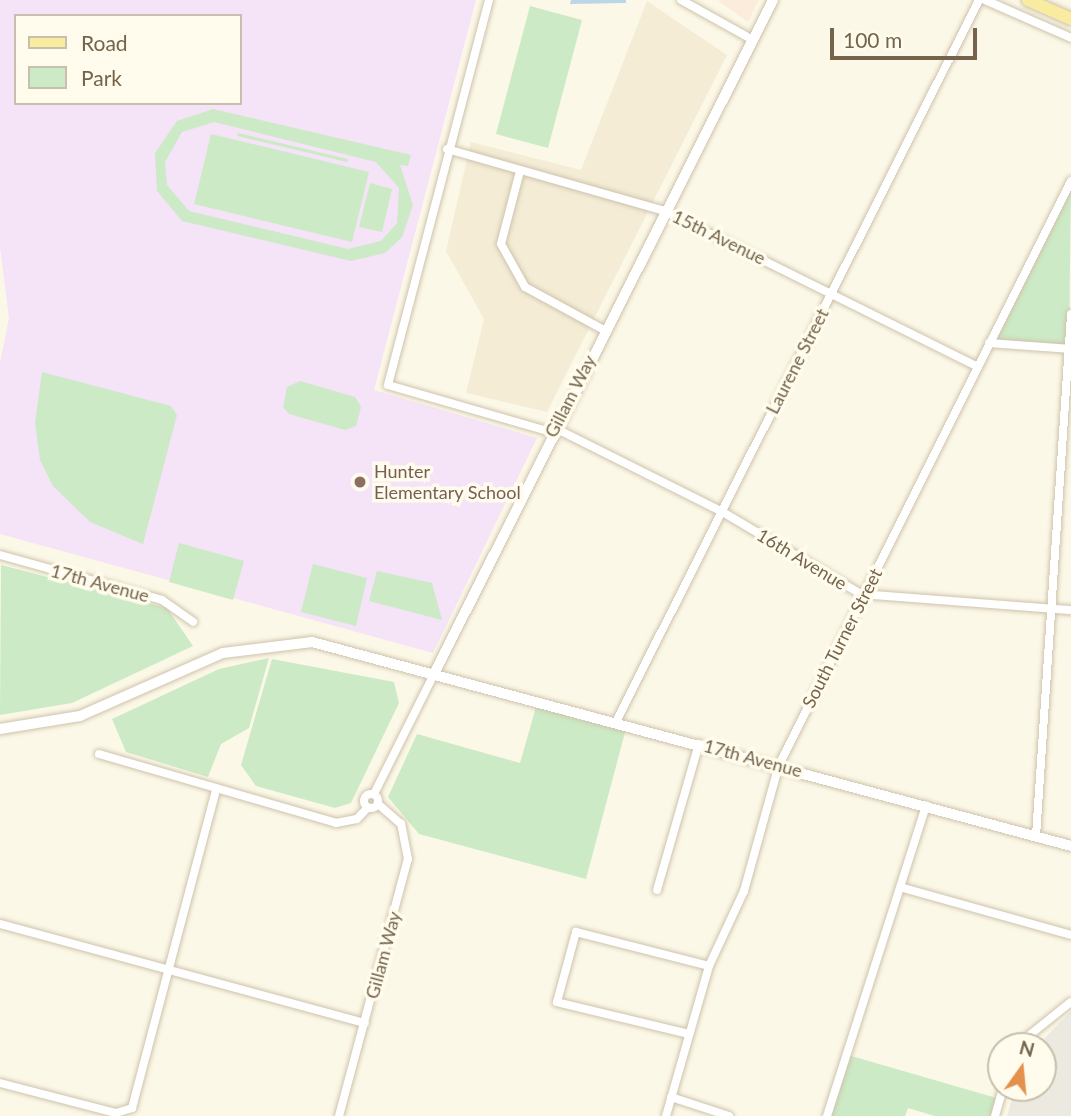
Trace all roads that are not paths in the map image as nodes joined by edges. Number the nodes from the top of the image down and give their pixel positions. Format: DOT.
graph roads {
  1 [pos="489,0"];
  2 [pos="681,0"];
  3 [pos="773,0"];
  4 [pos="979,0"];
  5 [pos="985,0"];
  6 [pos="1028,0"];
  7 [pos="1071,19"];
  8 [pos="1071,38"];
  9 [pos="753,40"];
  10 [pos="447,149"];
  11 [pos="520,171"];
  12 [pos="1071,181"];
  13 [pos="664,211"];
  14 [pos="832,292"];
  15 [pos="1071,314"];
  16 [pos="604,330"];
  17 [pos="989,343"];
  18 [pos="1070,349"];
  19 [pos="975,366"];
  20 [pos="553,430"];
  21 [pos="721,511"];
  22 [pos="0,555"];
  23 [pos="861,593"];
  24 [pos="1051,609"];
  25 [pos="1071,610"];
  26 [pos="193,622"];
  27 [pos="435,671"];
  28 [pos="616,722"];
  29 [pos="0,729"];
  30 [pos="699,744"];
  31 [pos="99,754"];
  32 [pos="779,765"];
  33 [pos="216,791"];
  34 [pos="374,794"];
  35 [pos="378,804"];
  36 [pos="926,805"];
  37 [pos="368,807"];
  38 [pos="1036,836"];
  39 [pos="1071,846"];
  40 [pos="903,888"];
  41 [pos="657,890"];
  42 [pos="0,924"];
  43 [pos="1071,935"];
  44 [pos="709,966"];
  45 [pos="169,970"];
  46 [pos="1071,1002"];
  47 [pos="365,1023"];
  48 [pos="1034,1032"];
  49 [pos="690,1034"];
  50 [pos="0,1083"];
  51 [pos="671,1097"];
  52 [pos="339,1116"];
  53 [pos="666,1116"];
  54 [pos="729,1116"];
  55 [pos="827,1116"];
  1 -- 10 [label="street"];
  2 -- 9 [label="street"];
  3 -- 9 [label="street, Gillam Way"];
  4 -- 14 [label="street, Laurene Street"];
  5 -- 8 [label="street"];
  6 -- 7 [label="main road"];
  9 -- 13 [label="street, Gillam Way"];
  10 -- 11 [label="street, 15th Avenue"];
  10 -- 20 [label="street, 16th Avenue"];
  11 -- 13 [label="street, 15th Avenue"];
  11 -- 16 [label="street"];
  12 -- 17 [label="street, South Turner Street"];
  13 -- 14 [label="street, 15th Avenue"];
  13 -- 16 [label="street, Gillam Way"];
  14 -- 19 [label="street, 15th Avenue"];
  14 -- 21 [label="street, Laurene Street"];
  15 -- 18 [label="street"];
  16 -- 20 [label="street, Gillam Way"];
  17 -- 18 [label="street"];
  17 -- 19 [label="street, South Turner Street"];
  18 -- 24 [label="street"];
  19 -- 23 [label="street, South Turner Street"];
  20 -- 21 [label="street, 16th Avenue"];
  20 -- 27 [label="street, Gillam Way"];
  21 -- 23 [label="street, 16th Avenue"];
  21 -- 28 [label="street, Laurene Street"];
  22 -- 26 [label="street, 17th Avenue"];
  23 -- 24 [label="street, 16th Avenue"];
  23 -- 32 [label="street, South Turner Street"];
  24 -- 25 [label="street, 16th Avenue"];
  24 -- 38 [label="street"];
  27 -- 28 [label="street, 17th Avenue"];
  27 -- 29 [label="street, 17th Avenue"];
  27 -- 34 [label="street, Gillam Way"];
  28 -- 30 [label="street, 17th Avenue"];
  30 -- 32 [label="street, 17th Avenue"];
  30 -- 41 [label="street"];
  31 -- 33 [label="street"];
  32 -- 36 [label="street, 17th Avenue"];
  32 -- 44 [label="street, South Turner Street"];
  33 -- 37 [label="street"];
  33 -- 45 [label="street"];
  34 -- 35 [label="street"];
  34 -- 37 [label="street, Gillam Way"];
  35 -- 37 [label="street"];
  35 -- 47 [label="street, Gillam Way"];
  36 -- 38 [label="street, 17th Avenue"];
  36 -- 40 [label="street"];
  38 -- 39 [label="street, 17th Avenue"];
  40 -- 43 [label="street"];
  40 -- 55 [label="street"];
  42 -- 45 [label="street"];
  44 -- 49 [label="street, South Turner Street"];
  44 -- 49 [label="street"];
  45 -- 47 [label="street"];
  45 -- 50 [label="street"];
  46 -- 48 [label="street"];
  47 -- 52 [label="street, Gillam Way"];
  49 -- 51 [label="street, South Turner Street"];
  51 -- 53 [label="street, South Turner Street"];
  51 -- 54 [label="street"];
}
